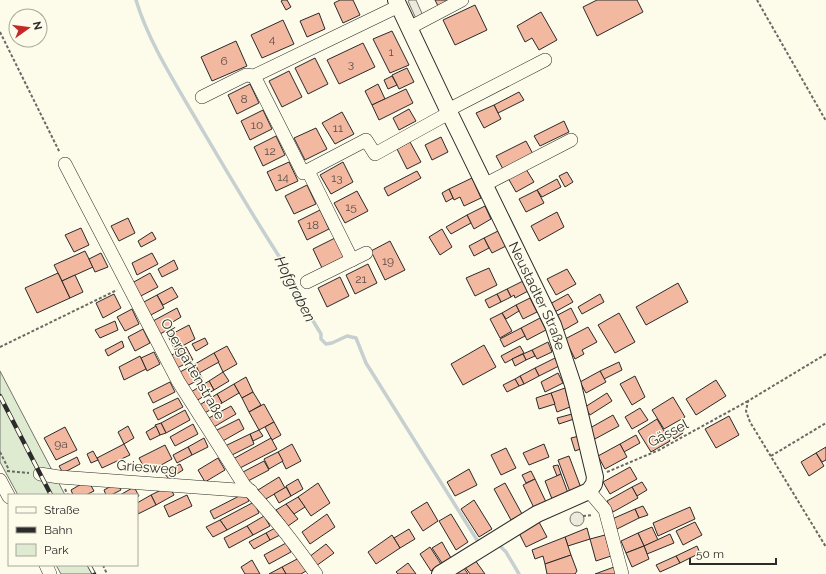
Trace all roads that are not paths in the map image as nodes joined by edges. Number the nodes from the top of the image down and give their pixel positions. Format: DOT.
graph roads {
  1 [pos="462,0"];
  2 [pos="398,3"];
  3 [pos="409,28"];
  4 [pos="545,60"];
  5 [pos="254,76"];
  6 [pos="202,97"];
  7 [pos="448,112"];
  8 [pos="571,140"];
  9 [pos="65,164"];
  10 [pos="308,171"];
  11 [pos="484,185"];
  12 [pos="366,253"];
  13 [pos="352,260"];
  14 [pos="306,282"];
  15 [pos="4,474"];
  16 [pos="40,474"];
  17 [pos="592,484"];
  18 [pos="251,491"];
  19 [pos="8,494"];
  20 [pos="316,574"];
  21 [pos="440,574"];
  22 [pos="622,574"];
  1 -- 3 [label="street"];
  2 -- 3 [label="main road, Neustadter Straße"];
  2 -- 5 [label="street"];
  3 -- 7 [label="main road, Neustadter Straße"];
  4 -- 7 [label="street"];
  5 -- 6 [label="street"];
  5 -- 10 [label="street"];
  7 -- 10 [label="street"];
  7 -- 11 [label="main road, Neustadter Straße"];
  8 -- 11 [label="street"];
  9 -- 18 [label="street, Obergartenstraße"];
  10 -- 13 [label="street"];
  11 -- 17 [label="main road, Neustadter Straße"];
  12 -- 13 [label="street"];
  13 -- 14 [label="street"];
  15 -- 19 [label="street"];
  16 -- 18 [label="street, Griesweg"];
  17 -- 21 [label="main road"];
  17 -- 22 [label="street"];
  18 -- 20 [label="street, Obergartenstraße"];
}
